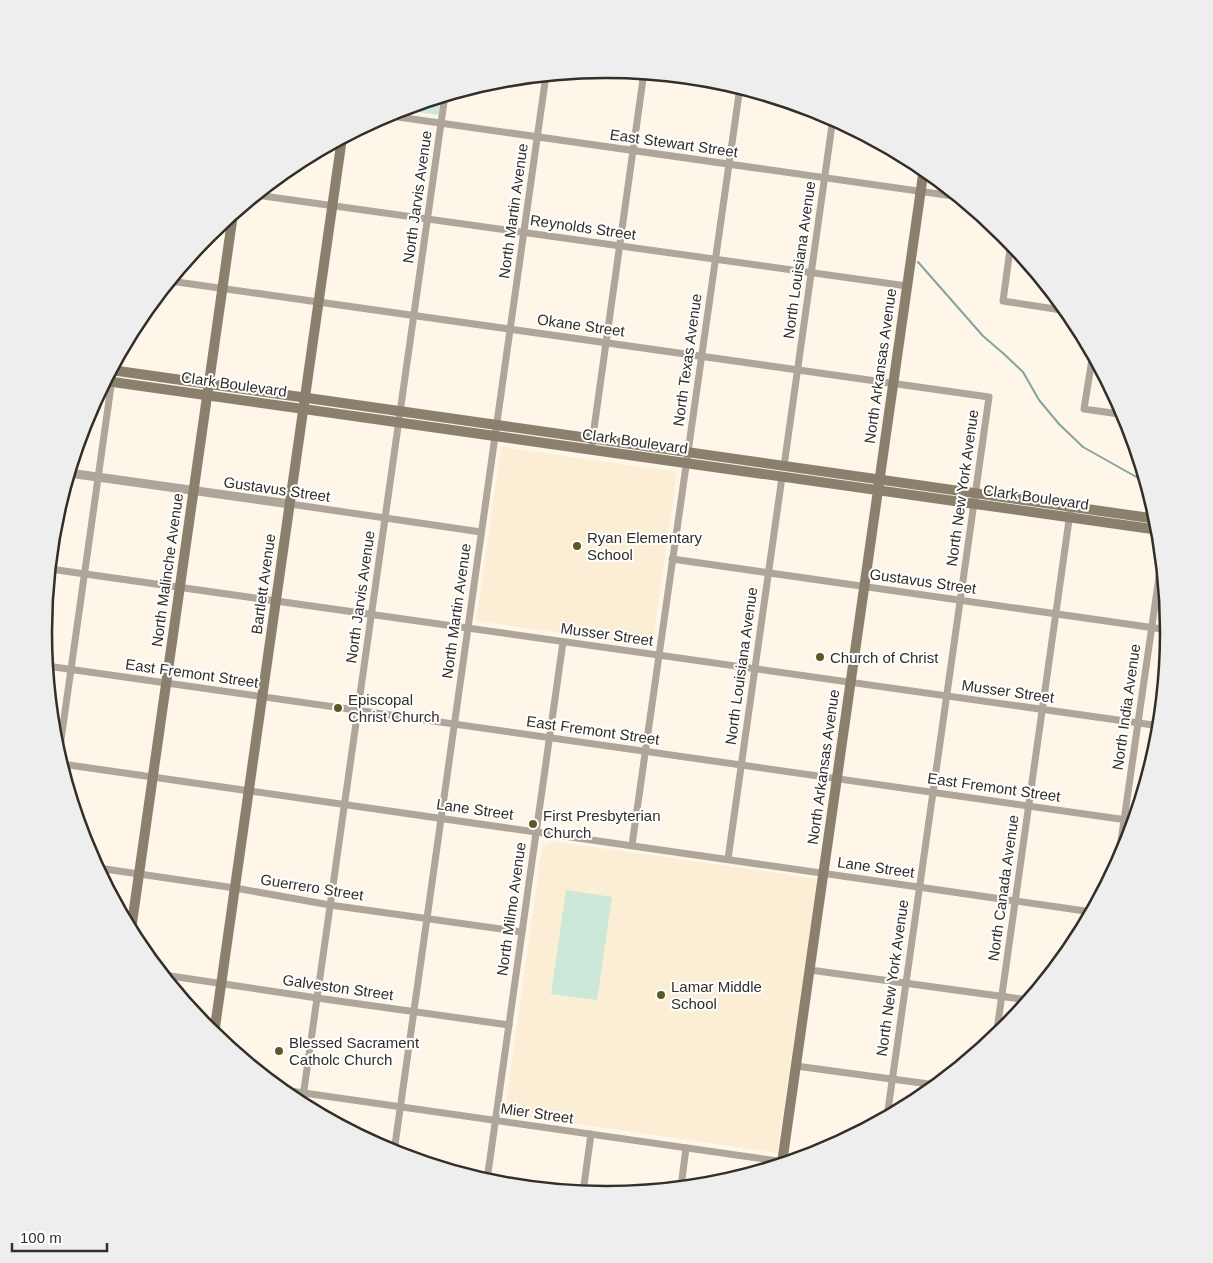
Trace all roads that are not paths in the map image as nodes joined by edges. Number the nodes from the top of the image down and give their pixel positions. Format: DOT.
graph roads {
  1 [pos="643,79"];
  2 [pos="545,81"];
  3 [pos="739,94"];
  4 [pos="444,102"];
  5 [pos="401,117"];
  6 [pos="442,123"];
  7 [pos="832,126"];
  8 [pos="537,137"];
  9 [pos="341,146"];
  10 [pos="633,151"];
  11 [pos="729,164"];
  12 [pos="923,177"];
  13 [pos="825,178"];
  14 [pos="921,192"];
  15 [pos="948,195"];
  16 [pos="264,196"];
  17 [pos="332,206"];
  18 [pos="428,219"];
  19 [pos="231,224"];
  20 [pos="524,232"];
  21 [pos="620,246"];
  22 [pos="1010,252"];
  23 [pos="715,259"];
  24 [pos="811,272"];
  25 [pos="177,282"];
  26 [pos="907,286"];
  27 [pos="222,288"];
  28 [pos="318,302"];
  29 [pos="1057,309"];
  30 [pos="414,315"];
  31 [pos="510,329"];
  32 [pos="606,343"];
  33 [pos="702,356"];
  34 [pos="1091,364"];
  35 [pos="119,369"];
  36 [pos="798,370"];
  37 [pos="112,381"];
  38 [pos="208,384"];
  39 [pos="893,384"];
  40 [pos="108,391"];
  41 [pos="207,395"];
  42 [pos="989,397"];
  43 [pos="305,398"];
  44 [pos="303,409"];
  45 [pos="1116,414"];
  46 [pos="400,417"];
  47 [pos="496,425"];
  48 [pos="495,436"];
  49 [pos="591,444"];
  50 [pos="687,458"];
  51 [pos="783,471"];
  52 [pos="75,474"];
  53 [pos="98,477"];
  54 [pos="878,485"];
  55 [pos="194,491"];
  56 [pos="975,499"];
  57 [pos="290,504"];
  58 [pos="1071,506"];
  59 [pos="1069,517"];
  60 [pos="1149,517"];
  61 [pos="385,518"];
  62 [pos="1151,529"];
  63 [pos="481,532"];
  64 [pos="672,559"];
  65 [pos="56,570"];
  66 [pos="768,573"];
  67 [pos="84,574"];
  68 [pos="1158,584"];
  69 [pos="864,586"];
  70 [pos="180,588"];
  71 [pos="960,600"];
  72 [pos="276,602"];
  73 [pos="1056,614"];
  74 [pos="372,615"];
  75 [pos="1152,627"];
  76 [pos="467,628"];
  77 [pos="1160,628"];
  78 [pos="563,642"];
  79 [pos="659,656"];
  80 [pos="54,667"];
  81 [pos="754,669"];
  82 [pos="71,670"];
  83 [pos="850,682"];
  84 [pos="166,684"];
  85 [pos="946,696"];
  86 [pos="262,697"];
  87 [pos="1042,710"];
  88 [pos="358,711"];
  89 [pos="1138,723"];
  90 [pos="454,725"];
  91 [pos="1153,725"];
  92 [pos="62,734"];
  93 [pos="549,738"];
  94 [pos="645,752"];
  95 [pos="69,765"];
  96 [pos="741,765"];
  97 [pos="153,777"];
  98 [pos="837,779"];
  99 [pos="249,791"];
  100 [pos="933,792"];
  101 [pos="344,805"];
  102 [pos="1028,806"];
  103 [pos="440,818"];
  104 [pos="1124,820"];
  105 [pos="1127,820"];
  106 [pos="536,832"];
  107 [pos="1122,833"];
  108 [pos="632,845"];
  109 [pos="728,859"];
  110 [pos="106,869"];
  111 [pos="139,874"];
  112 [pos="823,874"];
  113 [pos="919,887"];
  114 [pos="235,888"];
  115 [pos="1015,901"];
  116 [pos="330,905"];
  117 [pos="1085,911"];
  118 [pos="133,917"];
  119 [pos="428,919"];
  120 [pos="522,932"];
  121 [pos="810,970"];
  122 [pos="173,976"];
  123 [pos="221,983"];
  124 [pos="906,983"];
  125 [pos="1001,996"];
  126 [pos="317,998"];
  127 [pos="1021,999"];
  128 [pos="414,1012"];
  129 [pos="215,1023"];
  130 [pos="998,1023"];
  131 [pos="509,1025"];
  132 [pos="796,1066"];
  133 [pos="892,1079"];
  134 [pos="926,1084"];
  135 [pos="303,1094"];
  136 [pos="400,1107"];
  137 [pos="887,1108"];
  138 [pos="495,1121"];
  139 [pos="591,1134"];
  140 [pos="395,1143"];
  141 [pos="686,1148"];
  142 [pos="785,1156"];
  143 [pos="772,1160"];
  144 [pos="488,1173"];
  145 [pos="682,1181"];
  146 [pos="583,1185"];
  1 -- 10 [label="street"];
  2 -- 8 [label="street, North Martin Avenue"];
  3 -- 11 [label="street, North Texas Avenue"];
  4 -- 6 [label="street, North Jarvis Avenue"];
  5 -- 6 [label="street, East Stewart Street"];
  6 -- 8 [label="street, East Stewart Street"];
  6 -- 18 [label="street, North Jarvis Avenue"];
  7 -- 13 [label="street, North Louisiana Avenue"];
  8 -- 10 [label="street, East Stewart Street"];
  8 -- 20 [label="street, North Martin Avenue"];
  9 -- 17 [label="main road, Bartlett Avenue"];
  10 -- 11 [label="street, East Stewart Street"];
  10 -- 21 [label="street"];
  11 -- 13 [label="street, East Stewart Street"];
  11 -- 23 [label="street, North Texas Avenue"];
  12 -- 14 [label="main road, North Arkansas Avenue"];
  13 -- 14 [label="street, East Stewart Street"];
  13 -- 24 [label="street, North Louisiana Avenue"];
  14 -- 15 [label="street, East Stewart Street"];
  14 -- 26 [label="main road, North Arkansas Avenue"];
  16 -- 17 [label="street, Reynolds Street"];
  17 -- 18 [label="street, Reynolds Street"];
  17 -- 28 [label="main road, Bartlett Avenue"];
  18 -- 20 [label="street, Reynolds Street"];
  18 -- 30 [label="street, North Jarvis Avenue"];
  19 -- 27 [label="main road, North Malinche Avenue"];
  20 -- 21 [label="street, Reynolds Street"];
  20 -- 31 [label="street, North Martin Avenue"];
  21 -- 23 [label="street, Reynolds Street"];
  21 -- 32 [label="street"];
  22 -- 29 [label="street"];
  23 -- 24 [label="street, Reynolds Street"];
  23 -- 33 [label="street, North Texas Avenue"];
  24 -- 26 [label="street, Reynolds Street"];
  24 -- 36 [label="street, North Louisiana Avenue"];
  25 -- 27 [label="street, Okane Street"];
  26 -- 39 [label="main road, North Arkansas Avenue"];
  27 -- 28 [label="street, Okane Street"];
  27 -- 38 [label="main road, North Malinche Avenue"];
  28 -- 30 [label="street, Okane Street"];
  28 -- 43 [label="main road, Bartlett Avenue"];
  30 -- 31 [label="street, Okane Street"];
  30 -- 46 [label="street, North Jarvis Avenue"];
  31 -- 32 [label="street, Okane Street"];
  31 -- 47 [label="street, North Martin Avenue"];
  32 -- 33 [label="street, Okane Street"];
  32 -- 49 [label="street"];
  33 -- 36 [label="street, Okane Street"];
  33 -- 50 [label="street, North Texas Avenue"];
  34 -- 45 [label="street"];
  35 -- 38 [label="main road, Clark Boulevard"];
  36 -- 39 [label="street, Okane Street"];
  36 -- 51 [label="street, North Louisiana Avenue"];
  37 -- 41 [label="main road, Clark Boulevard"];
  38 -- 41 [label="main road, North Malinche Avenue"];
  38 -- 43 [label="main road, Clark Boulevard"];
  39 -- 42 [label="street, Okane Street"];
  39 -- 54 [label="main road, North Arkansas Avenue"];
  40 -- 53 [label="street"];
  41 -- 44 [label="main road, Clark Boulevard"];
  41 -- 55 [label="main road, North Malinche Avenue"];
  42 -- 56 [label="street, North New York Avenue"];
  43 -- 44 [label="main road, Bartlett Avenue"];
  43 -- 46 [label="main road, Clark Boulevard"];
  44 -- 46 [label="main road, Clark Boulevard"];
  44 -- 57 [label="main road, Bartlett Avenue"];
  46 -- 47 [label="main road, Clark Boulevard"];
  46 -- 48 [label="main road, Clark Boulevard"];
  46 -- 61 [label="street, North Jarvis Avenue"];
  47 -- 48 [label="street, North Martin Avenue"];
  47 -- 49 [label="main road, Clark Boulevard"];
  48 -- 49 [label="main road, Clark Boulevard"];
  48 -- 63 [label="street, North Martin Avenue"];
  49 -- 50 [label="main road, Clark Boulevard"];
  50 -- 51 [label="main road, Clark Boulevard"];
  50 -- 64 [label="street, North Texas Avenue"];
  51 -- 54 [label="main road, Clark Boulevard"];
  51 -- 66 [label="street, North Louisiana Avenue"];
  52 -- 53 [label="street, Gustavus Street"];
  53 -- 55 [label="street, Gustavus Street"];
  53 -- 67 [label="street"];
  54 -- 56 [label="main road, Clark Boulevard"];
  54 -- 69 [label="main road, North Arkansas Avenue"];
  55 -- 57 [label="street, Gustavus Street"];
  55 -- 70 [label="main road, North Malinche Avenue"];
  56 -- 58 [label="main road, Clark Boulevard"];
  56 -- 59 [label="main road, Clark Boulevard"];
  56 -- 71 [label="street, North New York Avenue"];
  57 -- 61 [label="street, Gustavus Street"];
  57 -- 72 [label="main road, Bartlett Avenue"];
  58 -- 59 [label="street, North Canada Avenue"];
  58 -- 60 [label="main road, Clark Boulevard"];
  59 -- 62 [label="main road, Clark Boulevard"];
  59 -- 73 [label="street, North Canada Avenue"];
  61 -- 63 [label="street, Gustavus Street"];
  61 -- 74 [label="street, North Jarvis Avenue"];
  63 -- 76 [label="street, North Martin Avenue"];
  64 -- 66 [label="street, Gustavus Street"];
  64 -- 79 [label="street, North Texas Avenue"];
  65 -- 67 [label="street, Musser Street"];
  66 -- 69 [label="street, Gustavus Street"];
  66 -- 81 [label="street, North Louisiana Avenue"];
  67 -- 70 [label="street, Musser Street"];
  67 -- 82 [label="street"];
  68 -- 75 [label="street, North India Avenue"];
  69 -- 71 [label="street, Gustavus Street"];
  69 -- 83 [label="main road, North Arkansas Avenue"];
  70 -- 72 [label="street, Musser Street"];
  70 -- 84 [label="main road, North Malinche Avenue"];
  71 -- 73 [label="street, Gustavus Street"];
  71 -- 85 [label="street, North New York Avenue"];
  72 -- 74 [label="street, Musser Street"];
  72 -- 86 [label="main road, Bartlett Avenue"];
  73 -- 75 [label="street, Gustavus Street"];
  73 -- 87 [label="street, North Canada Avenue"];
  74 -- 76 [label="street, Musser Street"];
  74 -- 88 [label="street, North Jarvis Avenue"];
  75 -- 77 [label="street, Gustavus Street"];
  75 -- 89 [label="street, North India Avenue"];
  76 -- 78 [label="street, Musser Street"];
  76 -- 90 [label="street, North Martin Avenue"];
  78 -- 79 [label="street, Musser Street"];
  78 -- 93 [label="street, North Milmo Avenue"];
  79 -- 81 [label="street, Musser Street"];
  79 -- 94 [label="street, North Texas Avenue"];
  80 -- 82 [label="street, East Fremont Street"];
  81 -- 83 [label="street, Musser Street"];
  81 -- 96 [label="street, North Louisiana Avenue"];
  82 -- 84 [label="street, East Fremont Street"];
  82 -- 92 [label="street"];
  83 -- 85 [label="street, Musser Street"];
  83 -- 98 [label="main road, North Arkansas Avenue"];
  84 -- 86 [label="street, East Fremont Street"];
  84 -- 97 [label="main road, North Malinche Avenue"];
  85 -- 87 [label="street, Musser Street"];
  85 -- 100 [label="street, North New York Avenue"];
  86 -- 88 [label="street, East Fremont Street"];
  86 -- 99 [label="main road, Bartlett Avenue"];
  87 -- 89 [label="street, Musser Street"];
  87 -- 102 [label="street, North Canada Avenue"];
  88 -- 90 [label="street, East Fremont Street"];
  88 -- 101 [label="street, North Jarvis Avenue"];
  89 -- 91 [label="street, Musser Street"];
  89 -- 104 [label="street, North India Avenue"];
  90 -- 93 [label="street, East Fremont Street"];
  90 -- 103 [label="street, North Martin Avenue"];
  93 -- 94 [label="street, East Fremont Street"];
  93 -- 106 [label="street, North Milmo Avenue"];
  94 -- 96 [label="street, East Fremont Street"];
  94 -- 108 [label="street, North Texas Avenue"];
  95 -- 97 [label="street, Lane Street"];
  96 -- 98 [label="street, East Fremont Street"];
  96 -- 109 [label="street, North Louisiana Avenue"];
  97 -- 99 [label="street, Lane Street"];
  97 -- 111 [label="main road, North Malinche Avenue"];
  98 -- 100 [label="street, East Fremont Street"];
  98 -- 112 [label="main road, North Arkansas Avenue"];
  99 -- 101 [label="street, Lane Street"];
  99 -- 114 [label="main road, Bartlett Avenue"];
  100 -- 102 [label="street, East Fremont Street"];
  100 -- 113 [label="street, North New York Avenue"];
  101 -- 103 [label="street, Lane Street"];
  101 -- 116 [label="street, North Jarvis Avenue"];
  102 -- 104 [label="street, East Fremont Street"];
  102 -- 115 [label="street, North Canada Avenue"];
  103 -- 106 [label="street, Lane Street"];
  103 -- 119 [label="street, North Martin Avenue"];
  104 -- 105 [label="street, East Fremont Street"];
  104 -- 107 [label="street, North India Avenue"];
  106 -- 108 [label="street, Lane Street"];
  106 -- 120 [label="street, North Milmo Avenue"];
  108 -- 109 [label="street, Lane Street"];
  109 -- 112 [label="street, Lane Street"];
  110 -- 111 [label="street, Guerrero Street"];
  111 -- 114 [label="street, Guerrero Street"];
  111 -- 118 [label="main road, North Malinche Avenue"];
  112 -- 113 [label="street, Lane Street"];
  112 -- 121 [label="main road, North Arkansas Avenue"];
  113 -- 115 [label="street, Lane Street"];
  113 -- 124 [label="street, North New York Avenue"];
  114 -- 116 [label="street, Guerrero Street"];
  114 -- 123 [label="main road, Bartlett Avenue"];
  115 -- 117 [label="street, Lane Street"];
  115 -- 125 [label="street, North Canada Avenue"];
  116 -- 119 [label="street, Guerrero Street"];
  116 -- 126 [label="street, North Jarvis Avenue"];
  119 -- 120 [label="street, Guerrero Street"];
  119 -- 128 [label="street, North Martin Avenue"];
  120 -- 131 [label="street, North Milmo Avenue"];
  121 -- 124 [label="street"];
  121 -- 132 [label="main road, North Arkansas Avenue"];
  122 -- 123 [label="street, Galveston Street"];
  123 -- 126 [label="street, Galveston Street"];
  123 -- 129 [label="main road, Bartlett Avenue"];
  124 -- 125 [label="street"];
  124 -- 133 [label="street, North New York Avenue"];
  125 -- 127 [label="street"];
  125 -- 130 [label="street, North Canada Avenue"];
  126 -- 128 [label="street, Galveston Street"];
  126 -- 135 [label="street, North Jarvis Avenue"];
  128 -- 131 [label="street, Galveston Street"];
  128 -- 136 [label="street, North Martin Avenue"];
  131 -- 138 [label="street, North Milmo Avenue"];
  132 -- 133 [label="street"];
  132 -- 142 [label="main road, North Arkansas Avenue"];
  133 -- 134 [label="street"];
  133 -- 137 [label="street, North New York Avenue"];
  135 -- 136 [label="street, Mier Street"];
  136 -- 138 [label="street, Mier Street"];
  136 -- 140 [label="street, North Martin Avenue"];
  138 -- 139 [label="street, Mier Street"];
  138 -- 144 [label="street, North Milmo Avenue"];
  139 -- 141 [label="street, Mier Street"];
  139 -- 146 [label="street"];
  141 -- 143 [label="street, Mier Street"];
  141 -- 145 [label="street"];
}
